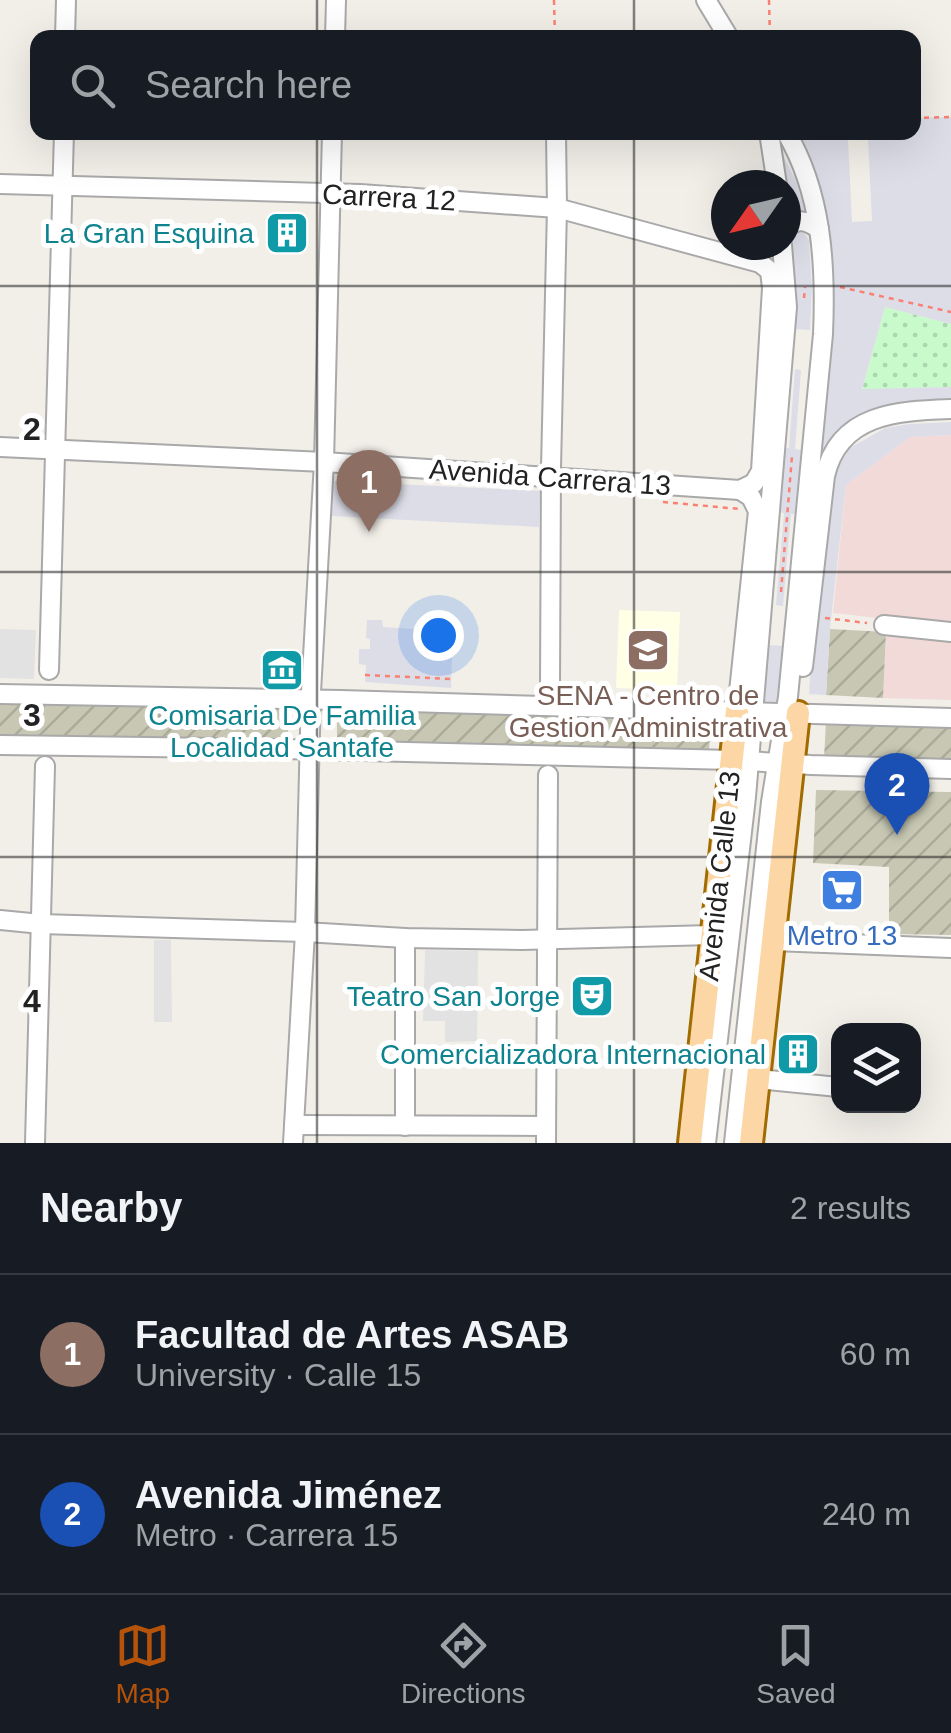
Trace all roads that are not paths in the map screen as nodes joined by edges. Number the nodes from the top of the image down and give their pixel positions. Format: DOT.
graph roads {
  1 [pos="66,0"];
  2 [pos="336,0"];
  3 [pos="696,0"];
  4 [pos="706,0"];
  5 [pos="65,30"];
  6 [pos="335,30"];
  7 [pos="713,30"];
  8 [pos="724,30"];
  9 [pos="64,140"];
  10 [pos="332,140"];
  11 [pos="556,140"];
  12 [pos="770,140"];
  13 [pos="790,140"];
  14 [pos="775,170"];
  15 [pos="0,184"];
  16 [pos="63,186"];
  17 [pos="331,194"];
  18 [pos="557,208"];
  19 [pos="801,220"];
  20 [pos="819,229"];
  21 [pos="783,260"];
  22 [pos="951,409"];
  23 [pos="0,447"];
  24 [pos="56,450"];
  25 [pos="323,471"];
  26 [pos="550,478"];
  27 [pos="740,490"];
  28 [pos="884,624"];
  29 [pos="951,632"];
  30 [pos="49,670"];
  31 [pos="550,686"];
  32 [pos="0,694"];
  33 [pos="311,700"];
  34 [pos="745,711"];
  35 [pos="792,713"];
  36 [pos="951,718"];
  37 [pos="0,745"];
  38 [pos="310,750"];
  39 [pos="741,761"];
  40 [pos="784,763"];
  41 [pos="45,766"];
  42 [pos="951,769"];
  43 [pos="548,775"];
  44 [pos="0,920"];
  45 [pos="41,924"];
  46 [pos="305,932"];
  47 [pos="712,935"];
  48 [pos="405,938"];
  49 [pos="548,940"];
  50 [pos="774,942"];
  51 [pos="951,948"];
  52 [pos="758,1079"];
  53 [pos="831,1086"];
  54 [pos="405,1126"];
  55 [pos="294,1134"];
  56 [pos="546,1134"];
  57 [pos="35,1143"];
  58 [pos="690,1143"];
  59 [pos="706,1143"];
  60 [pos="734,1143"];
  61 [pos="751,1143"];
  1 -- 5 [label="street"];
  2 -- 6 [label="street"];
  3 -- 7 [label="street"];
  4 -- 8 [label="street"];
  9 -- 16 [label="street"];
  10 -- 17 [label="street"];
  11 -- 18 [label="street"];
  12 -- 14 [label="street"];
  13 -- 20 [label="street"];
  15 -- 16 [label="street, Carrera 12"];
  16 -- 17 [label="street, Carrera 12"];
  16 -- 24 [label="street"];
  17 -- 18 [label="street, Carrera 12"];
  17 -- 25 [label="street"];
  18 -- 26 [label="street"];
  18 -- 27 [label="street, Carrera 12"];
  19 -- 20 [label="street"];
  20 -- 35 [label="street"];
  21 -- 34 [label="street"];
  22 -- 35 [label="street"];
  23 -- 24 [label="street, Avenida Carrera 13"];
  24 -- 25 [label="street, Avenida Carrera 13"];
  24 -- 30 [label="street"];
  25 -- 26 [label="street, Avenida Carrera 13"];
  25 -- 33 [label="street"];
  26 -- 27 [label="street, Avenida Carrera 13"];
  26 -- 31 [label="street"];
  27 -- 34 [label="street, Avenida Calle 13"];
  28 -- 29 [label="street"];
  32 -- 33 [label="street"];
  33 -- 34 [label="street"];
  33 -- 38 [label="street"];
  34 -- 35 [label="street"];
  34 -- 39 [label="main road, Avenida Calle 13"];
  35 -- 36 [label="street"];
  35 -- 40 [label="main road"];
  37 -- 38 [label="street"];
  38 -- 39 [label="street"];
  38 -- 46 [label="street"];
  39 -- 40 [label="street"];
  39 -- 47 [label="main road, Avenida Calle 13"];
  39 -- 59 [label="street"];
  40 -- 42 [label="street"];
  40 -- 50 [label="main road"];
  40 -- 60 [label="street"];
  41 -- 45 [label="street"];
  43 -- 49 [label="street"];
  44 -- 45 [label="street"];
  45 -- 46 [label="street"];
  45 -- 57 [label="street"];
  46 -- 48 [label="street"];
  46 -- 55 [label="street"];
  47 -- 49 [label="street"];
  47 -- 58 [label="main road, Avenida Calle 13"];
  48 -- 49 [label="street"];
  48 -- 54 [label="street"];
  49 -- 56 [label="street"];
  50 -- 51 [label="street"];
  50 -- 52 [label="main road"];
  52 -- 53 [label="street"];
  52 -- 61 [label="main road"];
  54 -- 55 [label="street"];
  54 -- 56 [label="street"];
}
